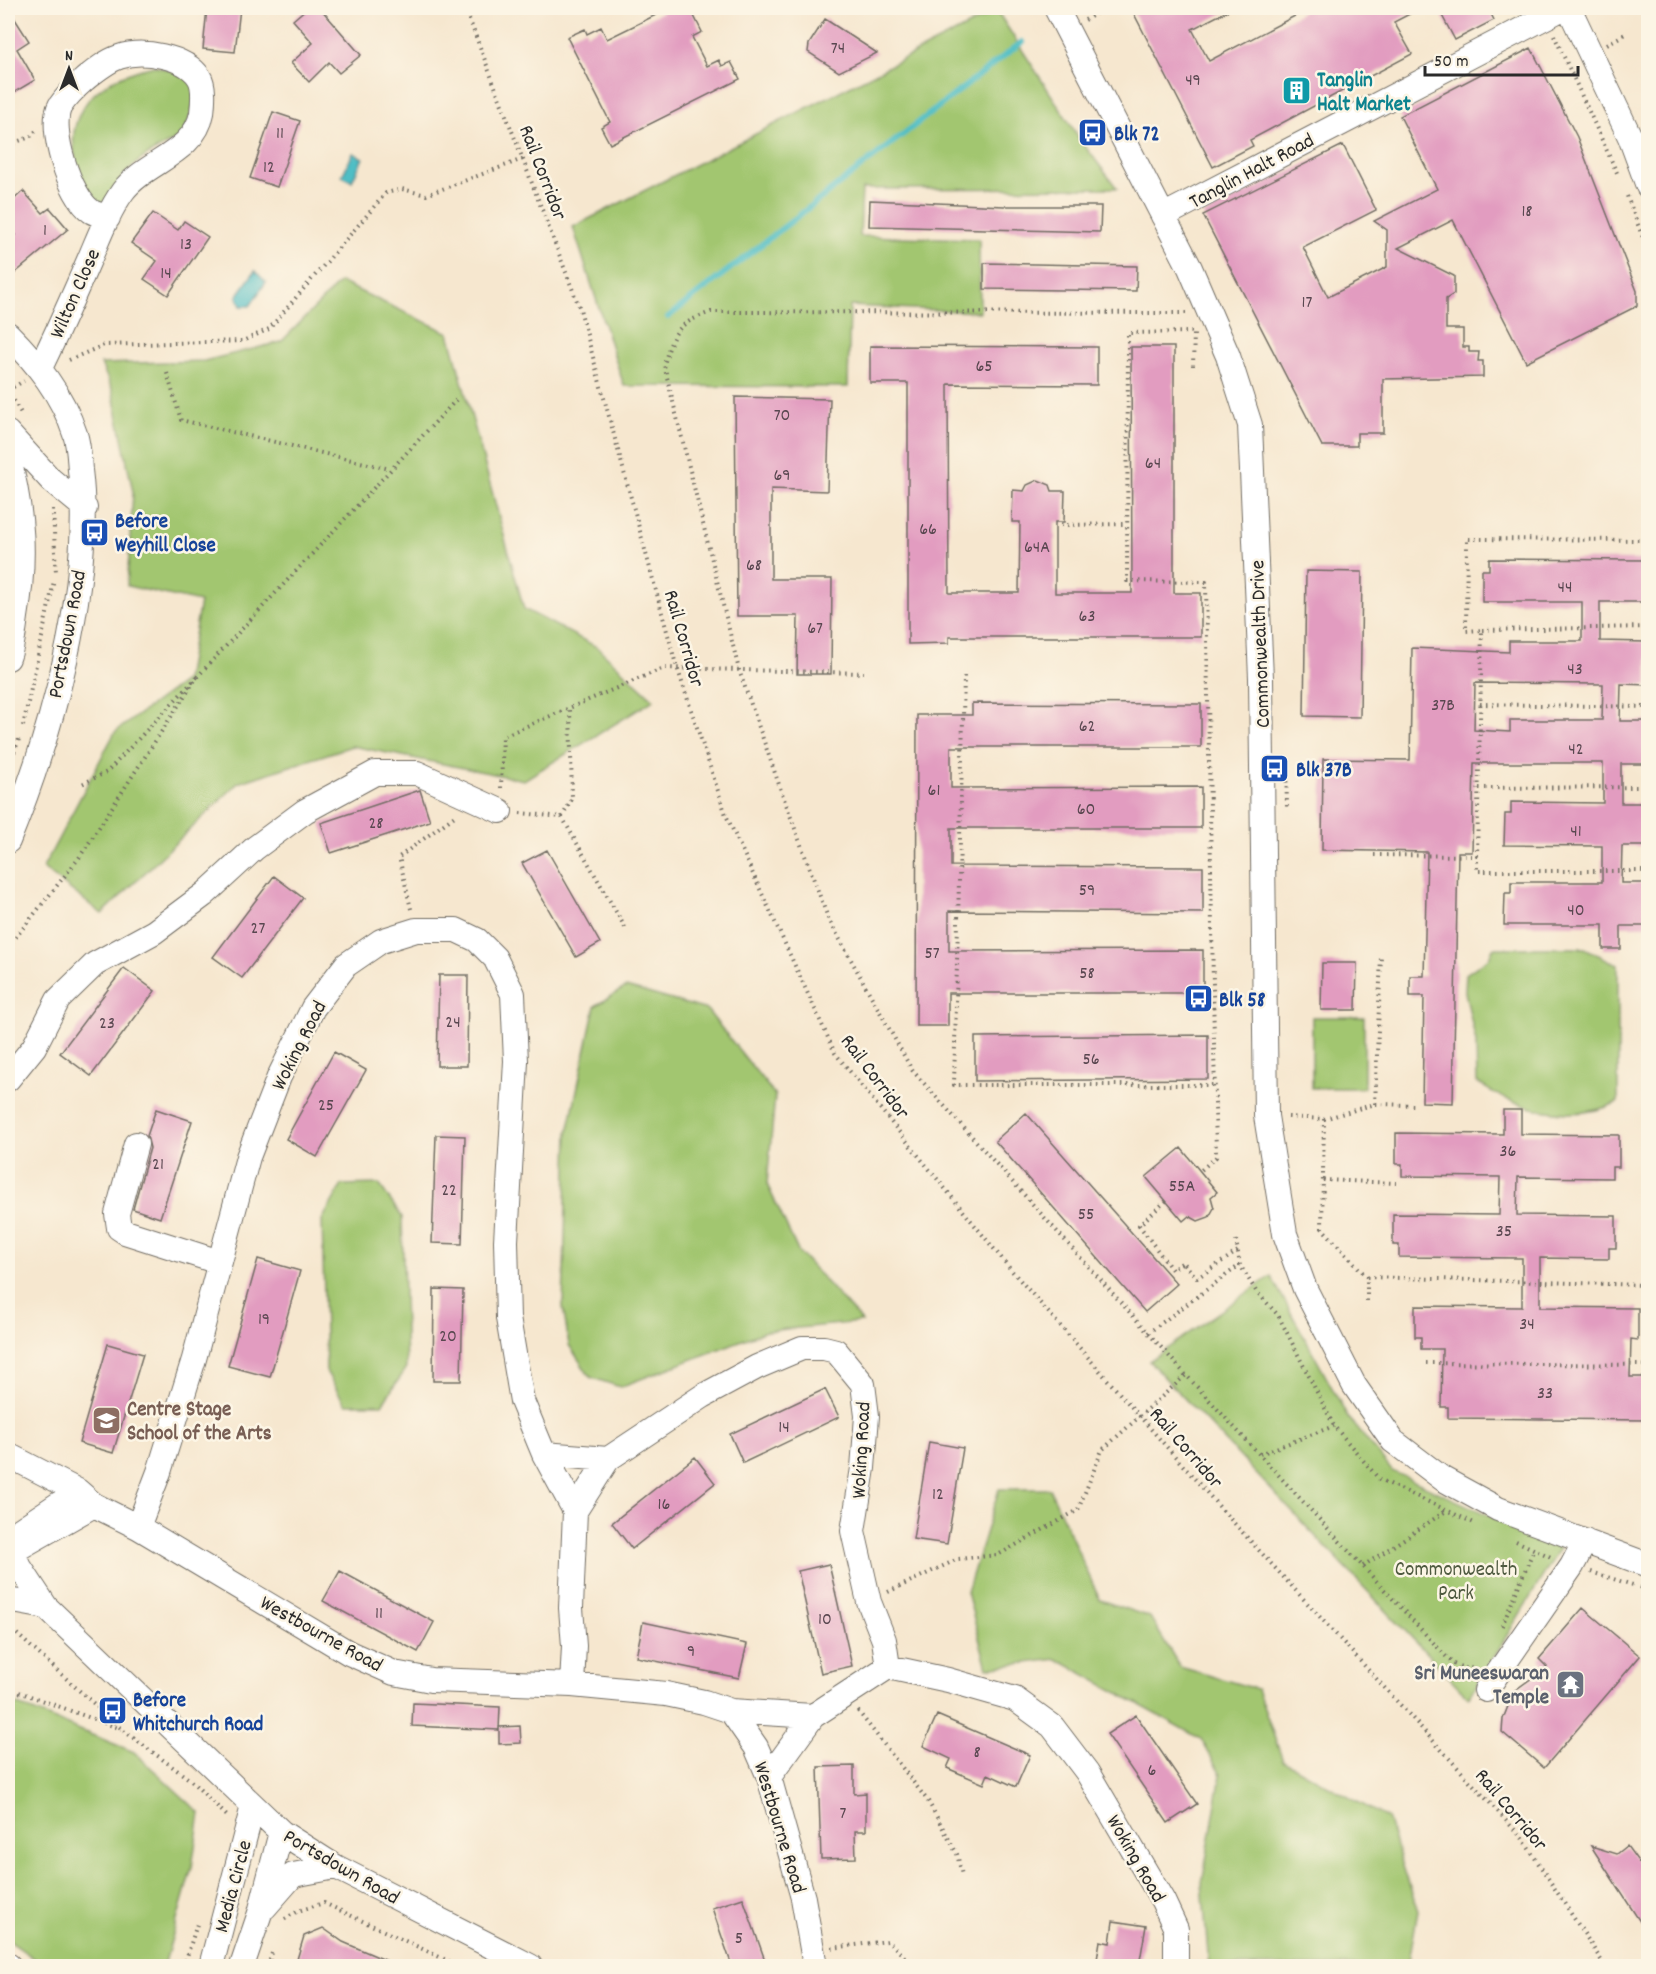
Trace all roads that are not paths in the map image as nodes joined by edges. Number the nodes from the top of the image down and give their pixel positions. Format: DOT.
graph roads {
  1 [pos="1056,8"];
  2 [pos="1569,8"];
  3 [pos="1554,12"];
  4 [pos="1637,190"];
  5 [pos="1163,216"];
  6 [pos="108,218"];
  7 [pos="8,334"];
  8 [pos="41,370"];
  9 [pos="8,433"];
  10 [pos="8,455"];
  11 [pos="84,508"];
  12 [pos="8,658"];
  13 [pos="500,811"];
  14 [pos="8,841"];
  15 [pos="8,1079"];
  16 [pos="136,1144"];
  17 [pos="219,1262"];
  18 [pos="544,1454"];
  19 [pos="8,1455"];
  20 [pos="608,1459"];
  21 [pos="86,1498"];
  22 [pos="575,1511"];
  23 [pos="138,1527"];
  24 [pos="1585,1541"];
  25 [pos="8,1549"];
  26 [pos="1648,1565"];
  27 [pos="8,1600"];
  28 [pos="46,1607"];
  29 [pos="888,1667"];
  30 [pos="572,1685"];
  31 [pos="1486,1690"];
  32 [pos="731,1711"];
  33 [pos="813,1716"];
  34 [pos="769,1777"];
  35 [pos="253,1806"];
  36 [pos="281,1832"];
  37 [pos="336,1867"];
  38 [pos="271,1917"];
  39 [pos="813,1958"];
  40 [pos="211,1966"];
  41 [pos="242,1966"];
  42 [pos="530,1966"];
  43 [pos="1176,1966"];
  1 -- 5 [label="street, Commonwealth Drive"];
  2 -- 4 [label="street"];
  3 -- 5 [label="street, Tanglin Halt Road"];
  5 -- 24 [label="street, Commonwealth Drive"];
  6 -- 6 [label="street, Wilton Close"];
  6 -- 8 [label="street, Wilton Close"];
  7 -- 8 [label="street, Portsdown Road"];
  8 -- 11 [label="street, Portsdown Road"];
  9 -- 11 [label="street"];
  10 -- 12 [label="street"];
  11 -- 14 [label="street, Portsdown Road"];
  13 -- 15 [label="street"];
  16 -- 17 [label="street"];
  17 -- 18 [label="street, Woking Road"];
  17 -- 23 [label="street, Woking Road"];
  18 -- 20 [label="street"];
  18 -- 22 [label="street"];
  19 -- 21 [label="street, Westbourne Road"];
  20 -- 22 [label="street, Woking Road"];
  20 -- 29 [label="street, Woking Road"];
  21 -- 23 [label="street, Westbourne Road"];
  21 -- 25 [label="street"];
  22 -- 30 [label="street"];
  23 -- 30 [label="street, Westbourne Road"];
  24 -- 26 [label="street, Commonwealth Drive"];
  24 -- 31 [label="street"];
  25 -- 28 [label="street, Portsdown Road"];
  27 -- 28 [label="street"];
  28 -- 35 [label="street, Portsdown Road"];
  29 -- 33 [label="street"];
  29 -- 43 [label="street, Woking Road"];
  30 -- 32 [label="street, Westbourne Road"];
  32 -- 33 [label="street"];
  32 -- 34 [label="street, Westbourne Road"];
  33 -- 34 [label="street"];
  34 -- 39 [label="street, Westbourne Road"];
  35 -- 36 [label="street, Portsdown Road"];
  35 -- 40 [label="street, Media Circle"];
  36 -- 37 [label="street, Portsdown Road"];
  36 -- 38 [label="street, Media Circle"];
  37 -- 38 [label="street"];
  37 -- 42 [label="street, Portsdown Road"];
  38 -- 41 [label="street, Media Circle"];
}
